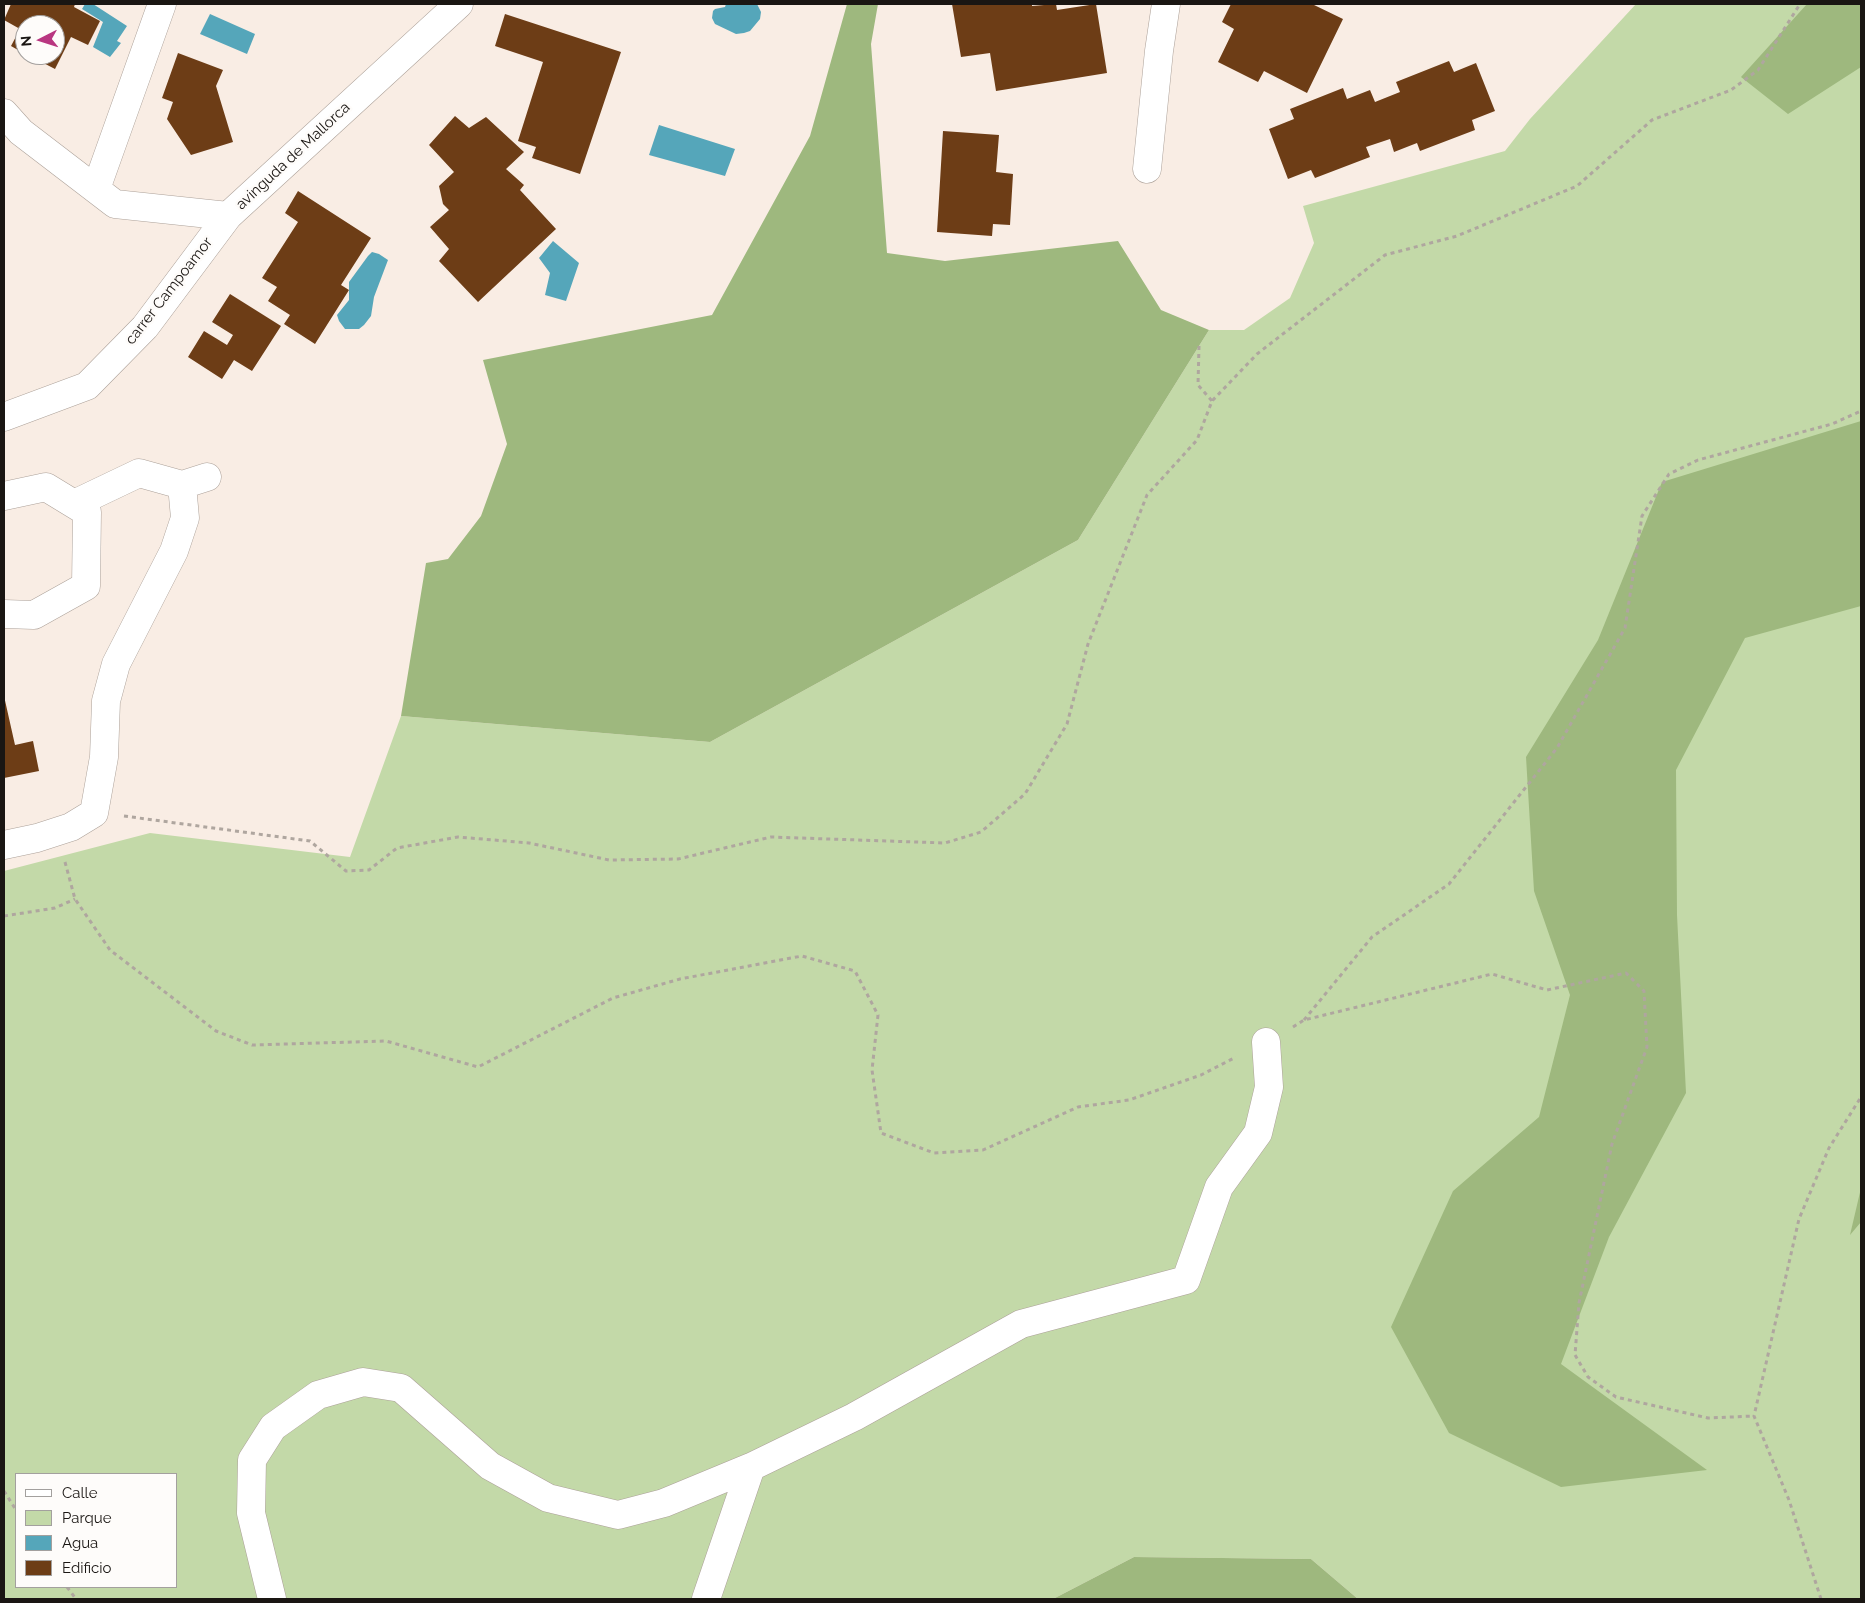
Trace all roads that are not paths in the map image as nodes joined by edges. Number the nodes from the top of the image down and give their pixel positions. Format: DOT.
graph roads {
  1 [pos="162,4"];
  2 [pos="459,4"];
  3 [pos="1166,4"];
  4 [pos="4,113"];
  5 [pos="1147,169"];
  6 [pos="96,189"];
  7 [pos="228,216"];
  8 [pos="4,417"];
  9 [pos="4,496"];
  10 [pos="74,504"];
  11 [pos="4,614"];
  12 [pos="4,845"];
  13 [pos="1266,1042"];
  14 [pos="751,1467"];
  15 [pos="272,1599"];
  16 [pos="706,1599"];
  1 -- 6 [label="street"];
  2 -- 7 [label="street, avinguda de Mallorca"];
  3 -- 5 [label="street"];
  4 -- 6 [label="street, avinguda de Mallorca"];
  6 -- 7 [label="street, avinguda de Mallorca"];
  7 -- 8 [label="street, carrer Campoamor"];
  9 -- 10 [label="street"];
  10 -- 11 [label="street"];
  10 -- 12 [label="street"];
  13 -- 14 [label="street"];
  14 -- 15 [label="street"];
  14 -- 16 [label="street"];
}
